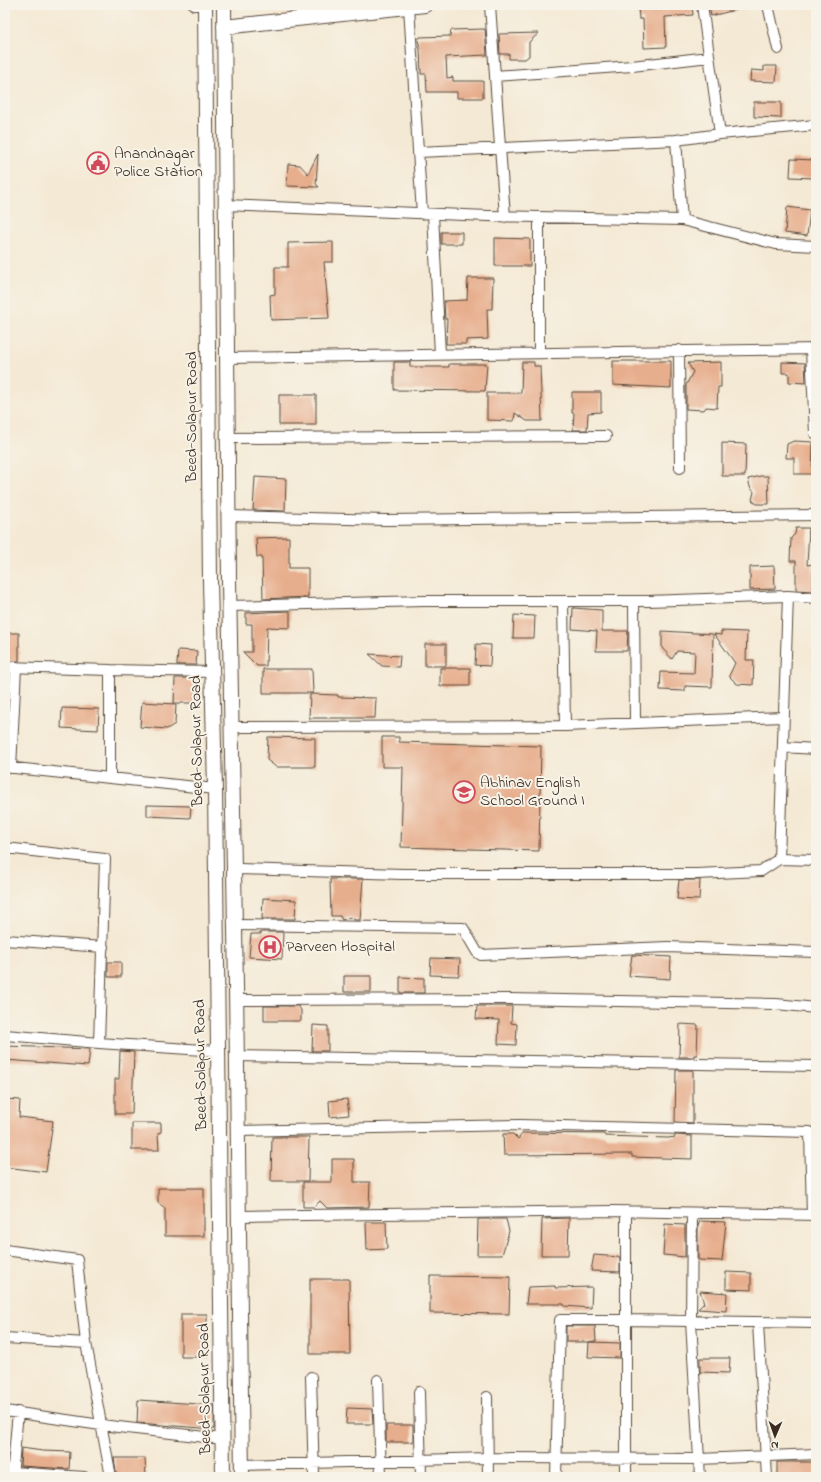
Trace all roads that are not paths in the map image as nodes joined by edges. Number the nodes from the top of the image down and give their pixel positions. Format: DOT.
graph roads {
  1 [pos="194,5"];
  2 [pos="205,5"];
  3 [pos="224,5"];
  4 [pos="490,5"];
  5 [pos="702,5"];
  6 [pos="768,5"];
  7 [pos="419,6"];
  8 [pos="330,11"];
  9 [pos="224,27"];
  10 [pos="778,49"];
  11 [pos="709,57"];
  12 [pos="495,76"];
  13 [pos="816,126"];
  14 [pos="720,134"];
  15 [pos="676,140"];
  16 [pos="500,149"];
  17 [pos="419,152"];
  18 [pos="226,205"];
  19 [pos="422,214"];
  20 [pos="434,214"];
  21 [pos="505,217"];
  22 [pos="539,217"];
  23 [pos="682,220"];
  24 [pos="816,246"];
  25 [pos="813,349"];
  26 [pos="679,350"];
  27 [pos="539,353"];
  28 [pos="440,354"];
  29 [pos="227,358"];
  30 [pos="815,433"];
  31 [pos="606,436"];
  32 [pos="228,438"];
  33 [pos="680,468"];
  34 [pos="816,515"];
  35 [pos="228,516"];
  36 [pos="788,596"];
  37 [pos="816,598"];
  38 [pos="563,601"];
  39 [pos="634,601"];
  40 [pos="229,606"];
  41 [pos="5,667"];
  42 [pos="16,667"];
  43 [pos="110,670"];
  44 [pos="212,672"];
  45 [pos="783,717"];
  46 [pos="635,722"];
  47 [pos="565,726"];
  48 [pos="232,727"];
  49 [pos="783,747"];
  50 [pos="816,749"];
  51 [pos="8,768"];
  52 [pos="110,778"];
  53 [pos="215,789"];
  54 [pos="5,848"];
  55 [pos="779,859"];
  56 [pos="816,860"];
  57 [pos="234,871"];
  58 [pos="235,925"];
  59 [pos="5,940"];
  60 [pos="103,947"];
  61 [pos="816,952"];
  62 [pos="236,1000"];
  63 [pos="816,1008"];
  64 [pos="5,1035"];
  65 [pos="99,1043"];
  66 [pos="218,1051"];
  67 [pos="237,1056"];
  68 [pos="816,1066"];
  69 [pos="238,1131"];
  70 [pos="626,1211"];
  71 [pos="692,1212"];
  72 [pos="814,1215"];
  73 [pos="239,1216"];
  74 [pos="5,1250"];
  75 [pos="625,1320"];
  76 [pos="691,1321"];
  77 [pos="758,1323"];
  78 [pos="816,1323"];
  79 [pos="5,1338"];
  80 [pos="86,1343"];
  81 [pos="311,1377"];
  82 [pos="378,1380"];
  83 [pos="418,1392"];
  84 [pos="487,1397"];
  85 [pos="5,1411"];
  86 [pos="18,1412"];
  87 [pos="101,1425"];
  88 [pos="223,1439"];
  89 [pos="816,1454"];
  90 [pos="766,1455"];
  91 [pos="488,1458"];
  92 [pos="625,1458"];
  93 [pos="699,1459"];
  94 [pos="420,1460"];
  95 [pos="556,1460"];
  96 [pos="381,1461"];
  97 [pos="313,1463"];
  98 [pos="242,1471"];
  99 [pos="13,1474"];
  100 [pos="84,1477"];
  101 [pos="111,1477"];
  102 [pos="223,1477"];
  103 [pos="314,1477"];
  104 [pos="381,1477"];
  105 [pos="421,1477"];
  106 [pos="488,1477"];
  107 [pos="556,1477"];
  108 [pos="626,1477"];
  109 [pos="700,1477"];
  110 [pos="767,1477"];
  1 -- 2 [label="street"];
  2 -- 44 [label="main road, Beed-Solapur Road"];
  3 -- 9 [label="main road"];
  4 -- 12 [label="street"];
  5 -- 11 [label="street"];
  6 -- 10 [label="street"];
  7 -- 8 [label="main road"];
  7 -- 17 [label="street"];
  8 -- 9 [label="main road"];
  9 -- 18 [label="main road"];
  11 -- 12 [label="street"];
  11 -- 14 [label="street"];
  12 -- 16 [label="street"];
  13 -- 14 [label="street"];
  14 -- 15 [label="street"];
  15 -- 16 [label="street"];
  15 -- 23 [label="street"];
  16 -- 17 [label="street"];
  16 -- 21 [label="street"];
  17 -- 19 [label="street"];
  18 -- 19 [label="street"];
  18 -- 29 [label="main road"];
  19 -- 20 [label="street"];
  20 -- 21 [label="street"];
  20 -- 28 [label="street"];
  21 -- 22 [label="street"];
  22 -- 23 [label="street"];
  22 -- 27 [label="street"];
  23 -- 24 [label="street"];
  25 -- 26 [label="street"];
  25 -- 30 [label="street"];
  26 -- 27 [label="street"];
  26 -- 33 [label="street"];
  27 -- 28 [label="street"];
  28 -- 29 [label="street"];
  29 -- 32 [label="main road"];
  31 -- 32 [label="street"];
  32 -- 35 [label="main road"];
  34 -- 35 [label="street"];
  35 -- 40 [label="main road"];
  36 -- 37 [label="street"];
  36 -- 39 [label="street"];
  36 -- 45 [label="street"];
  38 -- 39 [label="street"];
  38 -- 40 [label="street"];
  38 -- 47 [label="street"];
  39 -- 46 [label="street"];
  40 -- 48 [label="main road"];
  41 -- 42 [label="street"];
  42 -- 43 [label="street"];
  42 -- 51 [label="street"];
  43 -- 44 [label="street"];
  43 -- 52 [label="street"];
  44 -- 53 [label="main road, Beed-Solapur Road"];
  45 -- 46 [label="street"];
  45 -- 49 [label="street"];
  46 -- 47 [label="street"];
  47 -- 48 [label="street"];
  48 -- 57 [label="main road"];
  49 -- 50 [label="street"];
  49 -- 55 [label="street"];
  51 -- 52 [label="street"];
  52 -- 53 [label="street"];
  53 -- 66 [label="main road, Beed-Solapur Road"];
  54 -- 60 [label="street"];
  55 -- 56 [label="street"];
  55 -- 57 [label="street"];
  57 -- 58 [label="main road"];
  58 -- 61 [label="street"];
  58 -- 62 [label="main road"];
  59 -- 60 [label="street"];
  60 -- 65 [label="street"];
  62 -- 63 [label="street"];
  62 -- 67 [label="main road"];
  64 -- 65 [label="street"];
  65 -- 66 [label="street"];
  66 -- 88 [label="main road, Beed-Solapur Road"];
  67 -- 68 [label="street"];
  67 -- 69 [label="main road"];
  69 -- 72 [label="street"];
  69 -- 73 [label="main road"];
  70 -- 71 [label="street"];
  70 -- 73 [label="street"];
  70 -- 75 [label="street"];
  71 -- 72 [label="street"];
  71 -- 76 [label="street"];
  73 -- 98 [label="main road"];
  74 -- 80 [label="street"];
  75 -- 76 [label="street"];
  75 -- 92 [label="street"];
  75 -- 95 [label="street"];
  76 -- 77 [label="street"];
  76 -- 93 [label="street"];
  77 -- 78 [label="street"];
  77 -- 90 [label="street"];
  79 -- 80 [label="street"];
  80 -- 87 [label="street"];
  81 -- 97 [label="street"];
  82 -- 96 [label="street"];
  83 -- 94 [label="street"];
  84 -- 91 [label="street"];
  85 -- 86 [label="street"];
  86 -- 87 [label="street"];
  86 -- 99 [label="street"];
  87 -- 88 [label="street"];
  87 -- 101 [label="street"];
  88 -- 102 [label="main road, Beed-Solapur Road"];
  89 -- 90 [label="street"];
  90 -- 93 [label="street"];
  90 -- 110 [label="street"];
  91 -- 94 [label="street"];
  91 -- 95 [label="street"];
  91 -- 106 [label="street"];
  92 -- 93 [label="street"];
  92 -- 95 [label="street"];
  92 -- 108 [label="street"];
  93 -- 109 [label="street"];
  94 -- 96 [label="street"];
  94 -- 105 [label="street"];
  95 -- 107 [label="street"];
  96 -- 97 [label="street"];
  96 -- 104 [label="street"];
  97 -- 98 [label="street"];
  97 -- 103 [label="street"];
  99 -- 100 [label="street"];
}
